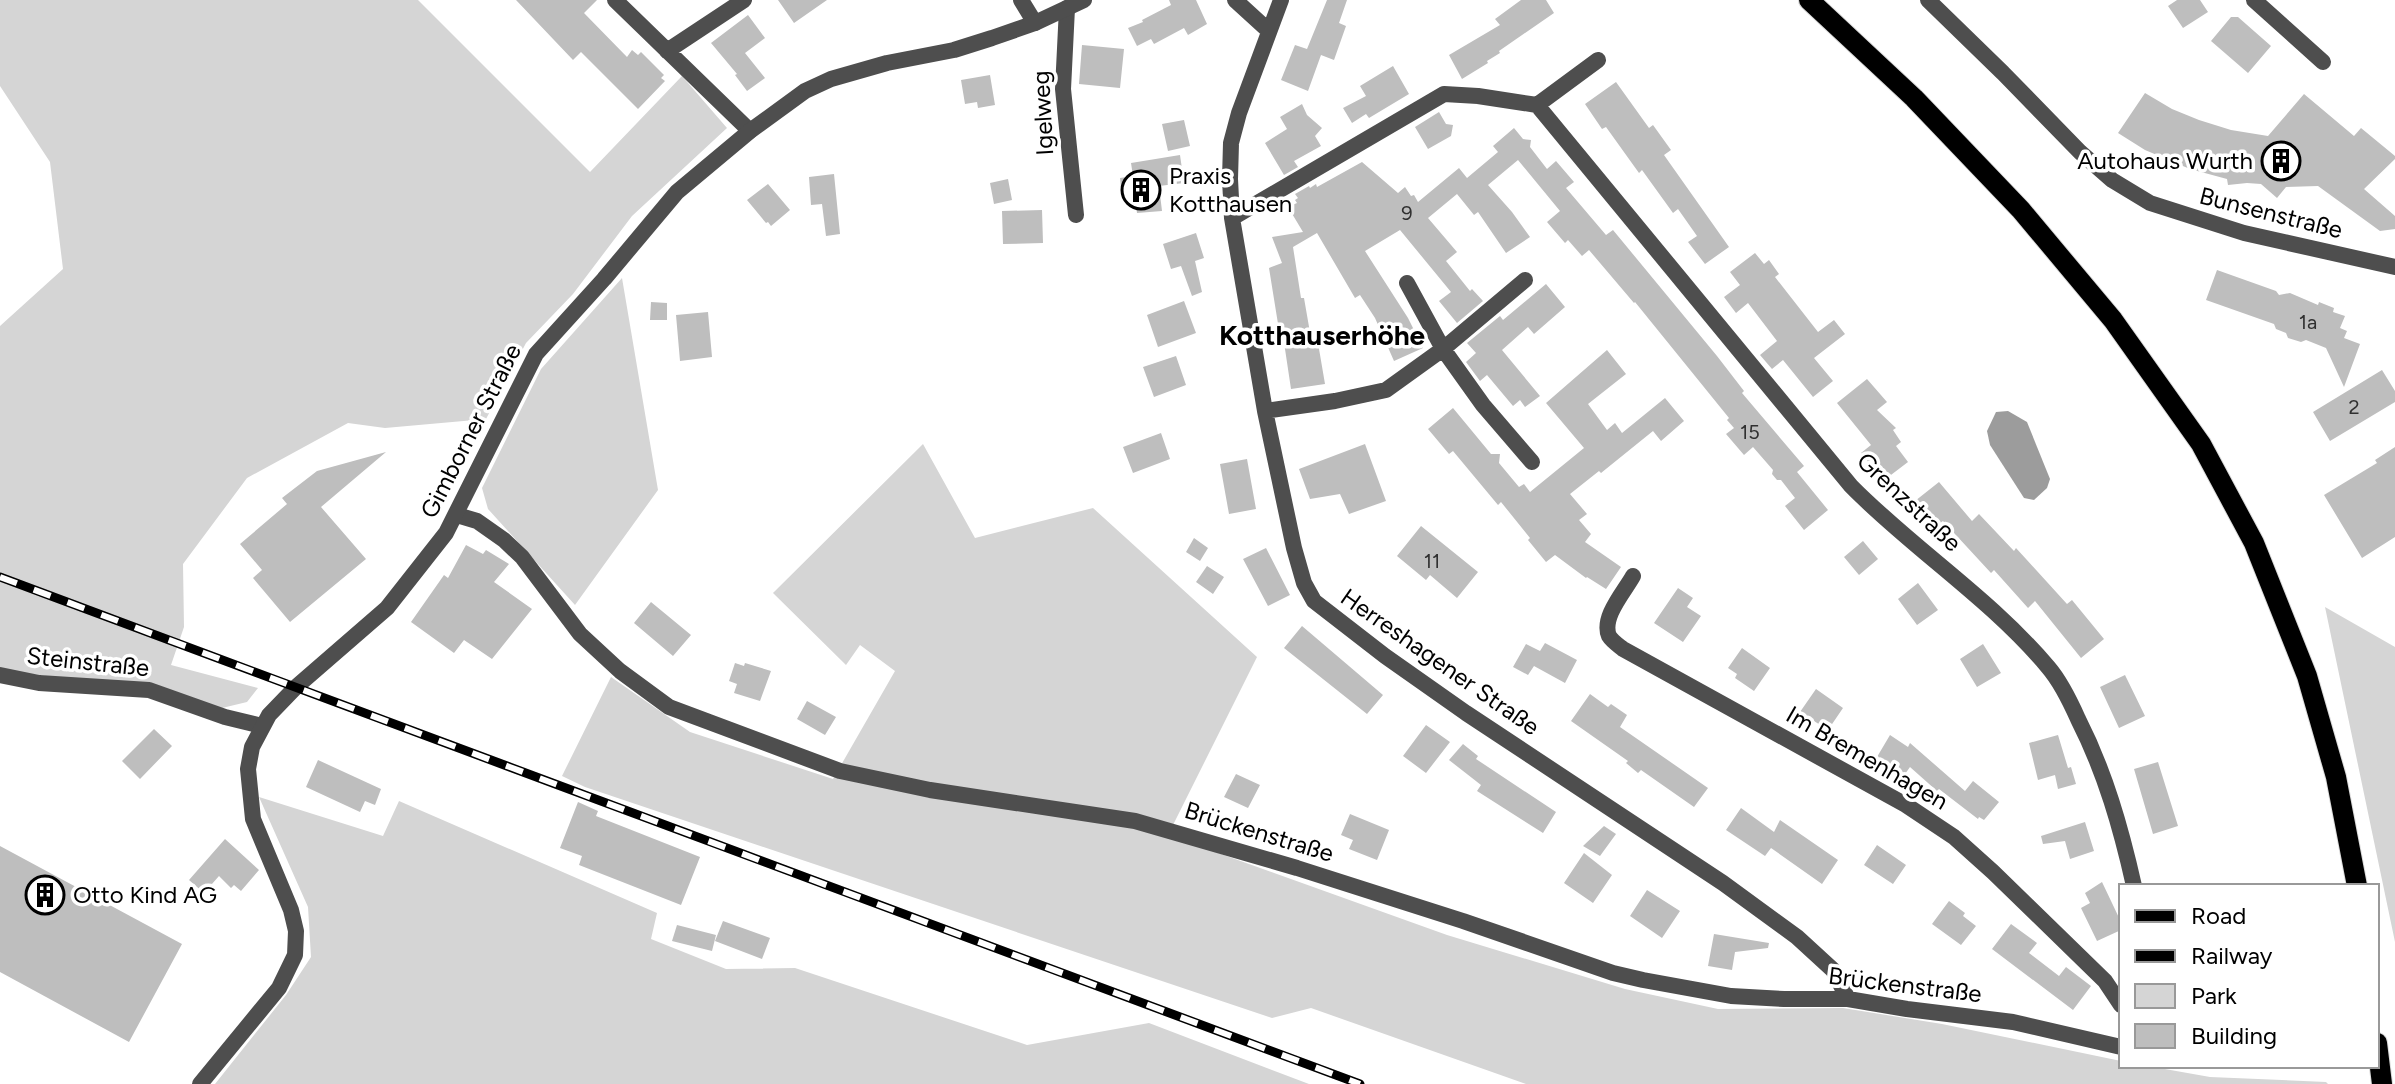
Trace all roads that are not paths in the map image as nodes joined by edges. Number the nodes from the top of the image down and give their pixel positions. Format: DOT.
graph roads {
  1 [pos="615,0"];
  2 [pos="744,0"];
  3 [pos="1021,0"];
  4 [pos="1084,0"];
  5 [pos="1235,0"];
  6 [pos="1281,0"];
  7 [pos="1809,0"];
  8 [pos="1928,0"];
  9 [pos="2254,0"];
  10 [pos="1067,8"];
  11 [pos="1035,23"];
  12 [pos="1269,31"];
  13 [pos="667,51"];
  14 [pos="1598,60"];
  15 [pos="2323,62"];
  16 [pos="1537,105"];
  17 [pos="750,131"];
  18 [pos="1076,215"];
  19 [pos="1232,218"];
  20 [pos="2395,267"];
  21 [pos="1525,280"];
  22 [pos="1407,283"];
  23 [pos="1443,349"];
  24 [pos="1265,411"];
  25 [pos="1532,462"];
  26 [pos="457,515"];
  27 [pos="1633,576"];
  28 [pos="0,675"];
  29 [pos="262,726"];
  30 [pos="2133,884"];
  31 [pos="2357,884"];
  32 [pos="1848,999"];
  33 [pos="2119,1002"];
  34 [pos="2119,1047"];
  35 [pos="2379,1060"];
  36 [pos="200,1084"];
  37 [pos="2382,1084"];
  1 -- 13 [label="street"];
  2 -- 13 [label="street"];
  3 -- 11 [label="street"];
  4 -- 10 [label="street, Gimborner Straße"];
  5 -- 12 [label="street"];
  6 -- 12 [label="street, Herreshagener Straße"];
  7 -- 31 [label="main road"];
  8 -- 20 [label="street, Bunsenstraße"];
  9 -- 15 [label="street"];
  10 -- 11 [label="street, Gimborner Straße"];
  10 -- 18 [label="street, Igelweg"];
  11 -- 17 [label="street, Gimborner Straße"];
  12 -- 19 [label="street, Herreshagener Straße"];
  13 -- 17 [label="street"];
  14 -- 16 [label="street"];
  16 -- 19 [label="street"];
  16 -- 30 [label="street, Grenzstraße"];
  17 -- 26 [label="street, Gimborner Straße"];
  19 -- 24 [label="street, Herreshagener Straße"];
  21 -- 23 [label="street"];
  22 -- 23 [label="street"];
  23 -- 24 [label="street"];
  23 -- 25 [label="street"];
  24 -- 32 [label="street, Herreshagener Straße"];
  26 -- 29 [label="street, Gimborner Straße"];
  26 -- 32 [label="street, Brückenstraße"];
  27 -- 33 [label="street, Im Bremenhagen"];
  28 -- 29 [label="street, Steinstraße"];
  29 -- 36 [label="street, Gimborner Straße"];
  32 -- 34 [label="street, Brückenstraße"];
  35 -- 37 [label="main road"];
}
